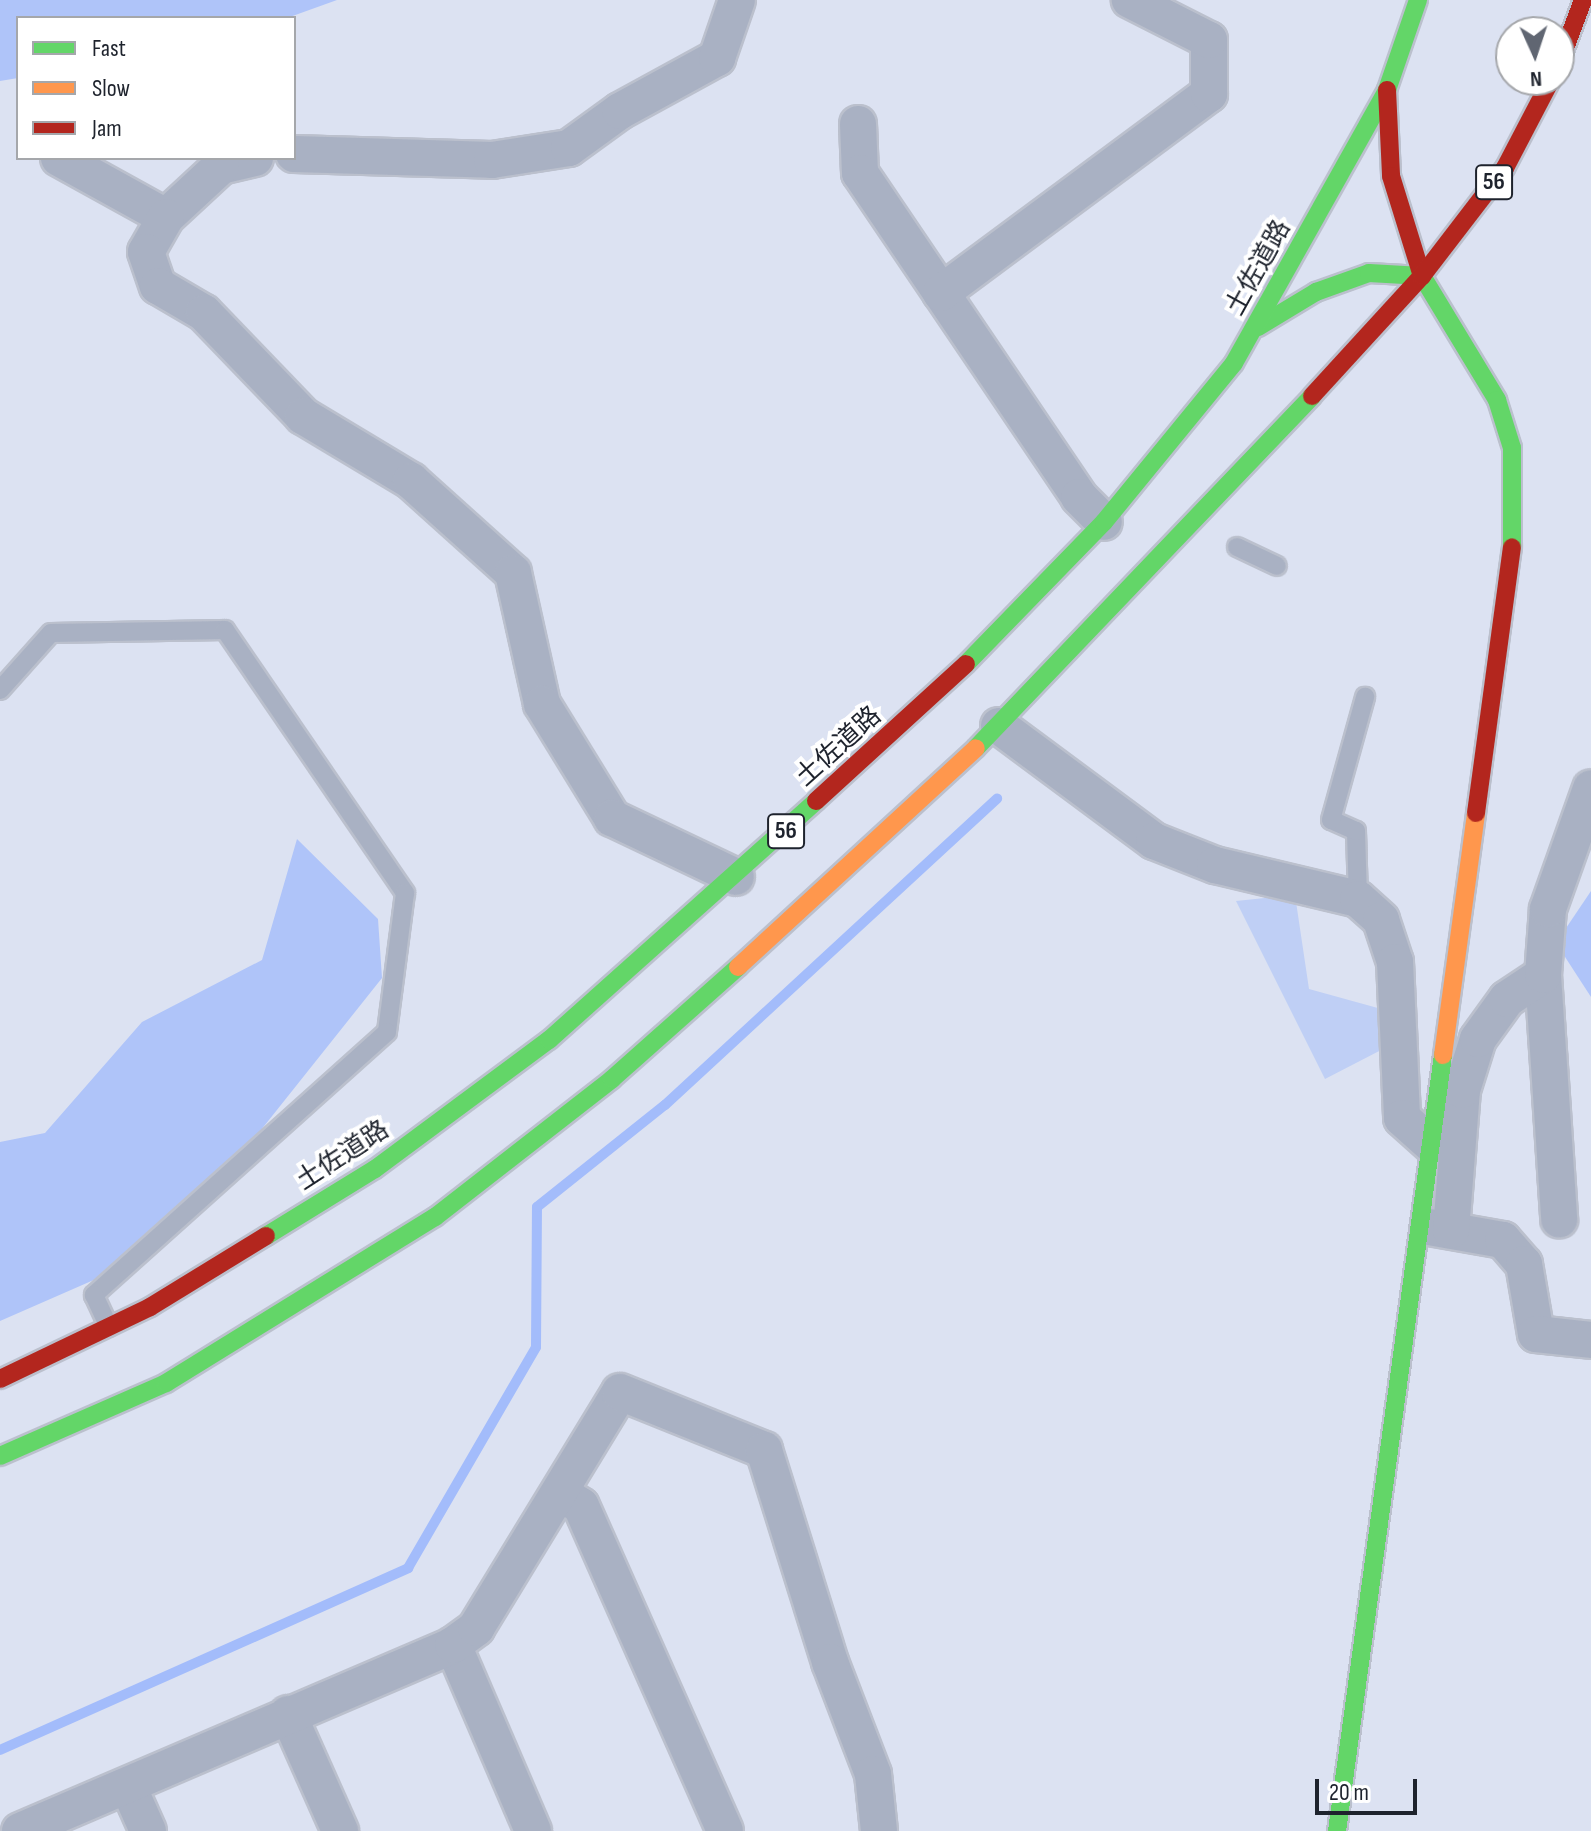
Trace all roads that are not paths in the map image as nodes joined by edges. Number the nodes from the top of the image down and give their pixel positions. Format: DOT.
graph roads {
  1 [pos="737,0"];
  2 [pos="1130,0"];
  3 [pos="1418,0"];
  4 [pos="1583,0"];
  5 [pos="1575,21"];
  6 [pos="1387,90"];
  7 [pos="1543,96"];
  8 [pos="858,124"];
  9 [pos="296,154"];
  10 [pos="63,160"];
  11 [pos="246,160"];
  12 [pos="166,217"];
  13 [pos="1422,276"];
  14 [pos="941,293"];
  15 [pos="1255,329"];
  16 [pos="1104,522"];
  17 [pos="1237,547"];
  18 [pos="1277,566"];
  19 [pos="0,690"];
  20 [pos="1365,697"];
  21 [pos="999,726"];
  22 [pos="1591,788"];
  23 [pos="736,877"];
  24 [pos="1358,899"];
  25 [pos="1543,975"];
  26 [pos="1431,1144"];
  27 [pos="1559,1219"];
  28 [pos="1436,1228"];
  29 [pos="109,1327"];
  30 [pos="1591,1340"];
  31 [pos="0,1379"];
  32 [pos="0,1456"];
  33 [pos="562,1494"];
  34 [pos="453,1645"];
  35 [pos="288,1714"];
  36 [pos="128,1786"];
  37 [pos="20,1831"];
  38 [pos="148,1831"];
  39 [pos="340,1831"];
  40 [pos="533,1831"];
  41 [pos="725,1831"];
  42 [pos="879,1831"];
  43 [pos="1337,1831"];
  1 -- 9 [label="street"];
  2 -- 14 [label="street"];
  3 -- 6 [label="main road, 56"];
  4 -- 5 [label="main road"];
  6 -- 13 [label="main road"];
  6 -- 15 [label="main road, 土佐道路 / 56"];
  7 -- 13 [label="main road, 56"];
  8 -- 14 [label="street"];
  10 -- 12 [label="street"];
  11 -- 12 [label="street"];
  12 -- 23 [label="street"];
  13 -- 15 [label="main road"];
  13 -- 21 [label="main road, 56"];
  13 -- 26 [label="main road"];
  14 -- 16 [label="street"];
  15 -- 16 [label="main road, 土佐道路 / 56"];
  16 -- 23 [label="main road, 土佐道路 / 56"];
  17 -- 18 [label="lane"];
  19 -- 29 [label="lane"];
  20 -- 24 [label="lane"];
  21 -- 24 [label="street"];
  21 -- 32 [label="main road, 56"];
  22 -- 25 [label="street"];
  23 -- 29 [label="main road, 土佐道路 / 56"];
  24 -- 26 [label="street"];
  25 -- 27 [label="street"];
  25 -- 28 [label="street"];
  26 -- 28 [label="main road"];
  28 -- 30 [label="street"];
  28 -- 43 [label="main road"];
  29 -- 31 [label="main road, 土佐道路 / 56"];
  33 -- 34 [label="street"];
  33 -- 41 [label="street"];
  33 -- 42 [label="street"];
  34 -- 35 [label="street"];
  34 -- 40 [label="street"];
  35 -- 36 [label="street"];
  35 -- 39 [label="street"];
  36 -- 37 [label="street"];
  36 -- 38 [label="street"];
}
